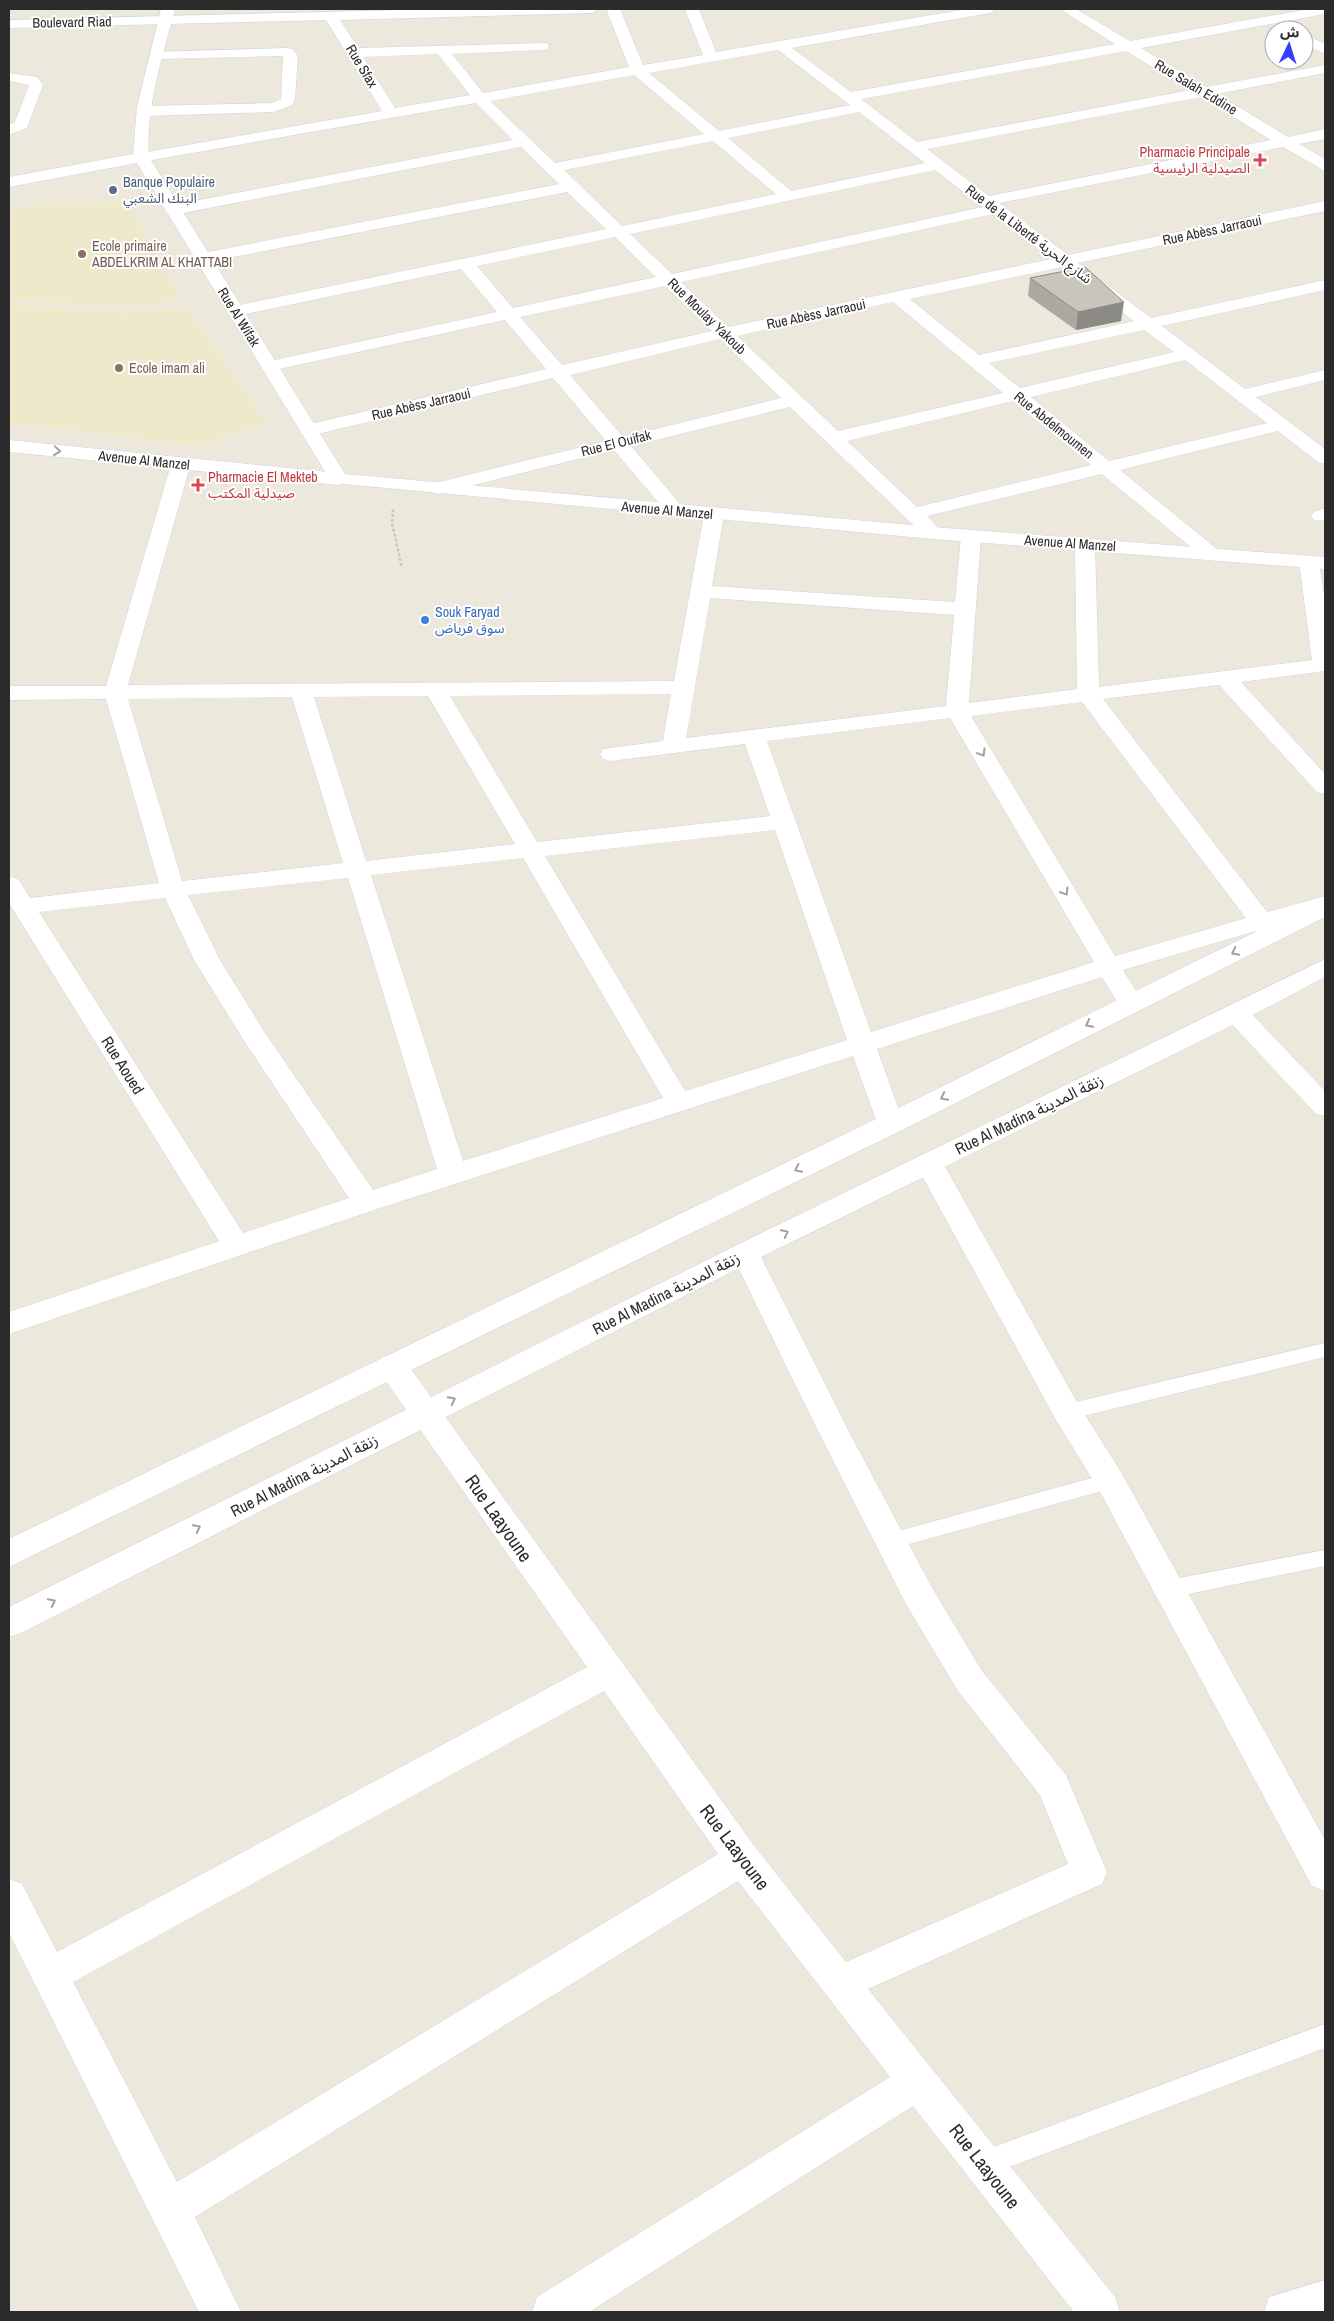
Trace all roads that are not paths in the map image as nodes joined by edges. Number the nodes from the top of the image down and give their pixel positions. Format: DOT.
graph roads {
  1 [pos="592,9"];
  2 [pos="613,9"];
  3 [pos="692,9"];
  4 [pos="990,9"];
  5 [pos="1067,9"];
  6 [pos="1252,9"];
  7 [pos="1325,10"];
  8 [pos="464,11"];
  9 [pos="526,11"];
  10 [pos="167,15"];
  11 [pos="915,15"];
  12 [pos="331,16"];
  13 [pos="1272,20"];
  14 [pos="1264,21"];
  15 [pos="9,24"];
  16 [pos="1314,44"];
  17 [pos="542,46"];
  18 [pos="782,46"];
  19 [pos="1129,46"];
  20 [pos="441,50"];
  21 [pos="1325,50"];
  22 [pos="353,52"];
  23 [pos="158,55"];
  24 [pos="712,58"];
  25 [pos="1325,69"];
  26 [pos="638,72"];
  27 [pos="9,78"];
  28 [pos="561,85"];
  29 [pos="1203,92"];
  30 [pos="849,97"];
  31 [pos="481,100"];
  32 [pos="863,108"];
  33 [pos="144,111"];
  34 [pos="392,115"];
  35 [pos="9,130"];
  36 [pos="1325,134"];
  37 [pos="713,136"];
  38 [pos="525,142"];
  39 [pos="1286,142"];
  40 [pos="915,147"];
  41 [pos="141,157"];
  42 [pos="938,165"];
  43 [pos="1325,166"];
  44 [pos="552,168"];
  45 [pos="10,181"];
  46 [pos="571,186"];
  47 [pos="789,197"];
  48 [pos="991,205"];
  49 [pos="1325,206"];
  50 [pos="173,210"];
  51 [pos="620,232"];
  52 [pos="204,258"];
  53 [pos="1066,261"];
  54 [pos="466,264"];
  55 [pos="670,281"];
  56 [pos="1325,284"];
  57 [pos="897,297"];
  58 [pos="236,311"];
  59 [pos="509,315"];
  60 [pos="1148,324"];
  61 [pos="724,333"];
  62 [pos="1188,354"];
  63 [pos="976,361"];
  64 [pos="270,366"];
  65 [pos="558,372"];
  66 [pos="1325,375"];
  67 [pos="1016,394"];
  68 [pos="1242,395"];
  69 [pos="795,400"];
  70 [pos="1282,425"];
  71 [pos="309,430"];
  72 [pos="834,438"];
  73 [pos="618,443"];
  74 [pos="9,446"];
  75 [pos="1325,458"];
  76 [pos="181,463"];
  77 [pos="1105,466"];
  78 [pos="338,479"];
  79 [pos="438,488"];
  80 [pos="676,511"];
  81 [pos="714,514"];
  82 [pos="913,514"];
  83 [pos="933,533"];
  84 [pos="971,536"];
  85 [pos="1085,544"];
  86 [pos="1211,554"];
  87 [pos="1317,562"];
  88 [pos="700,591"];
  89 [pos="965,609"];
  90 [pos="1325,665"];
  91 [pos="1225,678"];
  92 [pos="682,687"];
  93 [pos="301,690"];
  94 [pos="435,690"];
  95 [pos="115,692"];
  96 [pos="9,693"];
  97 [pos="1088,695"];
  98 [pos="957,711"];
  99 [pos="754,736"];
  100 [pos="673,746"];
  101 [pos="611,754"];
  102 [pos="1325,787"];
  103 [pos="784,822"];
  104 [pos="530,850"];
  105 [pos="357,869"];
  106 [pos="9,884"];
  107 [pos="173,890"];
  108 [pos="1325,905"];
  109 [pos="23,906"];
  110 [pos="1267,927"];
  111 [pos="1109,966"];
  112 [pos="1325,967"];
  113 [pos="1131,1004"];
  114 [pos="1236,1013"];
  115 [pos="862,1044"];
  116 [pos="679,1103"];
  117 [pos="1325,1107"];
  118 [pos="890,1124"];
  119 [pos="929,1163"];
  120 [pos="453,1175"];
  121 [pos="366,1202"];
  122 [pos="238,1246"];
  123 [pos="746,1253"];
  124 [pos="9,1323"];
  125 [pos="1325,1350"];
  126 [pos="392,1366"];
  127 [pos="1067,1412"];
  128 [pos="426,1414"];
  129 [pos="1110,1481"];
  130 [pos="891,1542"];
  131 [pos="9,1554"];
  132 [pos="1325,1558"];
  133 [pos="1169,1589"];
  134 [pos="9,1624"];
  135 [pos="608,1672"];
  136 [pos="742,1859"];
  137 [pos="1325,1874"];
  138 [pos="9,1896"];
  139 [pos="50,1975"];
  140 [pos="840,1983"];
  141 [pos="1325,2036"];
  142 [pos="918,2081"];
  143 [pos="983,2164"];
  144 [pos="170,2209"];
  145 [pos="1325,2300"];
  146 [pos="1093,2310"];
  147 [pos="220,2312"];
  148 [pos="552,2312"];
  149 [pos="1284,2312"];
  1 -- 9 [label="street, Boulevard Riad"];
  2 -- 26 [label="street"];
  3 -- 24 [label="street"];
  4 -- 11 [label="street"];
  5 -- 19 [label="street, Rue Salah Eddine"];
  6 -- 13 [label="street"];
  7 -- 13 [label="street"];
  8 -- 9 [label="street, Boulevard Riad"];
  8 -- 12 [label="street, Boulevard Riad"];
  9 -- 17 [label="street"];
  10 -- 12 [label="street, Boulevard Riad"];
  10 -- 15 [label="street, Boulevard Riad"];
  10 -- 23 [label="street"];
  11 -- 18 [label="street"];
  12 -- 22 [label="street, Rue Sfax"];
  14 -- 19 [label="street"];
  16 -- 21 [label="street"];
  17 -- 20 [label="street"];
  17 -- 28 [label="street"];
  18 -- 24 [label="street"];
  18 -- 30 [label="street, Rue de la Liberté شارع الحرية"];
  19 -- 29 [label="street, Rue Salah Eddine"];
  19 -- 30 [label="street"];
  20 -- 22 [label="street"];
  20 -- 31 [label="street, Rue Moulay Yakoub"];
  22 -- 34 [label="street, Rue Sfax"];
  23 -- 33 [label="street"];
  23 -- 33 [label="street"];
  24 -- 26 [label="street"];
  25 -- 29 [label="street"];
  26 -- 28 [label="street"];
  26 -- 37 [label="street"];
  27 -- 35 [label="street"];
  28 -- 31 [label="street"];
  29 -- 39 [label="street, Rue Salah Eddine"];
  29 -- 40 [label="street"];
  30 -- 32 [label="street, Rue de la Liberté شارع الحرية"];
  31 -- 34 [label="street"];
  31 -- 38 [label="street, Rue Moulay Yakoub"];
  32 -- 37 [label="street"];
  32 -- 40 [label="street, Rue de la Liberté شارع الحرية"];
  33 -- 41 [label="street"];
  34 -- 41 [label="street"];
  36 -- 39 [label="street"];
  37 -- 44 [label="street"];
  37 -- 47 [label="street"];
  38 -- 44 [label="street, Rue Moulay Yakoub"];
  38 -- 50 [label="street"];
  39 -- 43 [label="street, Rue Salah Eddine"];
  39 -- 48 [label="street"];
  40 -- 42 [label="street, Rue de la Liberté شارع الحرية"];
  41 -- 45 [label="street"];
  41 -- 50 [label="street, Rue Al Wifak"];
  42 -- 47 [label="street"];
  42 -- 48 [label="street, Rue de la Liberté شارع الحرية"];
  44 -- 46 [label="street, Rue Moulay Yakoub"];
  46 -- 51 [label="street, Rue Moulay Yakoub"];
  46 -- 52 [label="street"];
  47 -- 51 [label="street"];
  48 -- 53 [label="street, Rue de la Liberté شارع الحرية"];
  48 -- 55 [label="street"];
  49 -- 53 [label="street, Rue Abèss Jarraoui"];
  50 -- 52 [label="street, Rue Al Wifak"];
  51 -- 54 [label="street"];
  51 -- 55 [label="street, Rue Moulay Yakoub"];
  52 -- 58 [label="street, Rue Al Wifak"];
  53 -- 57 [label="street, Rue Abèss Jarraoui"];
  53 -- 60 [label="street, Rue de la Liberté شارع الحرية"];
  54 -- 58 [label="street"];
  54 -- 59 [label="street"];
  55 -- 59 [label="street"];
  55 -- 61 [label="street, Rue Moulay Yakoub"];
  56 -- 60 [label="street"];
  57 -- 61 [label="street, Rue Abèss Jarraoui"];
  57 -- 63 [label="street, Rue Abdelmoumen"];
  58 -- 64 [label="street, Rue Al Wifak"];
  59 -- 64 [label="street"];
  59 -- 65 [label="street"];
  60 -- 62 [label="street, Rue de la Liberté شارع الحرية"];
  60 -- 63 [label="street"];
  61 -- 65 [label="street, Rue Abèss Jarraoui"];
  61 -- 69 [label="street, Rue Moulay Yakoub"];
  62 -- 67 [label="street"];
  62 -- 68 [label="street, Rue de la Liberté شارع الحرية"];
  63 -- 67 [label="street, Rue Abdelmoumen"];
  64 -- 71 [label="street, Rue Al Wifak"];
  65 -- 71 [label="street, Rue Abèss Jarraoui"];
  65 -- 73 [label="street"];
  66 -- 68 [label="street"];
  67 -- 72 [label="street"];
  67 -- 77 [label="street, Rue Abdelmoumen"];
  68 -- 70 [label="street, Rue de la Liberté شارع الحرية"];
  69 -- 72 [label="street, Rue Moulay Yakoub"];
  69 -- 73 [label="street, Rue El Ouifak"];
  70 -- 75 [label="street, Rue de la Liberté شارع الحرية"];
  70 -- 77 [label="street"];
  71 -- 78 [label="street, Rue Al Wifak"];
  72 -- 82 [label="street, Rue Moulay Yakoub"];
  73 -- 79 [label="street, Rue El Ouifak"];
  73 -- 80 [label="street"];
  74 -- 76 [label="street, Avenue Al Manzel, one-way"];
  76 -- 78 [label="street, Avenue Al Manzel"];
  76 -- 95 [label="street"];
  77 -- 82 [label="street"];
  77 -- 86 [label="street, Rue Abdelmoumen"];
  78 -- 79 [label="street, Avenue Al Manzel"];
  79 -- 80 [label="street, Avenue Al Manzel"];
  80 -- 81 [label="street, Avenue Al Manzel"];
  81 -- 83 [label="street, Avenue Al Manzel"];
  81 -- 88 [label="street"];
  82 -- 83 [label="street, Rue Moulay Yakoub"];
  83 -- 84 [label="street, Avenue Al Manzel"];
  84 -- 85 [label="street, Avenue Al Manzel"];
  84 -- 89 [label="street"];
  85 -- 86 [label="street, Avenue Al Manzel"];
  85 -- 97 [label="street"];
  86 -- 87 [label="street, Avenue Al Manzel"];
  87 -- 90 [label="street"];
  88 -- 89 [label="street"];
  88 -- 92 [label="street"];
  89 -- 98 [label="street"];
  90 -- 91 [label="street"];
  91 -- 97 [label="street"];
  91 -- 102 [label="street"];
  92 -- 94 [label="street"];
  92 -- 100 [label="street"];
  93 -- 94 [label="street"];
  93 -- 95 [label="street"];
  93 -- 105 [label="street"];
  94 -- 104 [label="street"];
  95 -- 96 [label="street"];
  95 -- 107 [label="street"];
  97 -- 98 [label="street"];
  97 -- 110 [label="street"];
  98 -- 99 [label="street"];
  98 -- 111 [label="street, one-way"];
  99 -- 100 [label="street"];
  99 -- 103 [label="street"];
  100 -- 101 [label="street"];
  103 -- 104 [label="street"];
  103 -- 115 [label="street"];
  104 -- 105 [label="street"];
  104 -- 116 [label="street"];
  105 -- 107 [label="street"];
  105 -- 120 [label="street"];
  106 -- 109 [label="street, Rue Aoued"];
  107 -- 109 [label="street"];
  107 -- 121 [label="street"];
  108 -- 110 [label="street"];
  109 -- 122 [label="street, Rue Aoued"];
  110 -- 111 [label="street"];
  110 -- 113 [label="street, one-way"];
  111 -- 113 [label="street"];
  111 -- 115 [label="street"];
  112 -- 114 [label="street, Rue Al Madina زنقة المدينة"];
  113 -- 118 [label="street, one-way"];
  114 -- 117 [label="street"];
  114 -- 119 [label="street, Rue Al Madina زنقة المدينة"];
  115 -- 116 [label="street"];
  115 -- 118 [label="street"];
  116 -- 120 [label="street"];
  118 -- 126 [label="street, one-way"];
  123 -- 119 [label="street, Rue Al Madina زنقة المدينة, one-way"];
  119 -- 127 [label="street"];
  120 -- 121 [label="street"];
  121 -- 122 [label="street"];
  122 -- 124 [label="street"];
  128 -- 123 [label="street, Rue Al Madina زنقة المدينة, one-way"];
  123 -- 130 [label="street"];
  125 -- 127 [label="lane"];
  126 -- 128 [label="street, Rue Laayoune"];
  126 -- 131 [label="street"];
  127 -- 129 [label="street"];
  134 -- 128 [label="street, Rue Al Madina زنقة المدينة, one-way"];
  128 -- 135 [label="street, Rue Laayoune"];
  129 -- 130 [label="lane"];
  129 -- 133 [label="street"];
  130 -- 140 [label="street"];
  132 -- 133 [label="lane"];
  133 -- 137 [label="street"];
  135 -- 136 [label="street, Rue Laayoune"];
  135 -- 139 [label="street"];
  136 -- 140 [label="street, Rue Laayoune"];
  136 -- 144 [label="street"];
  138 -- 139 [label="street"];
  139 -- 144 [label="street"];
  140 -- 142 [label="street, Rue Laayoune"];
  141 -- 143 [label="lane"];
  142 -- 143 [label="street, Rue Laayoune"];
  142 -- 148 [label="street"];
  143 -- 146 [label="street, Rue Laayoune"];
  144 -- 147 [label="street"];
  145 -- 149 [label="street"];
}
